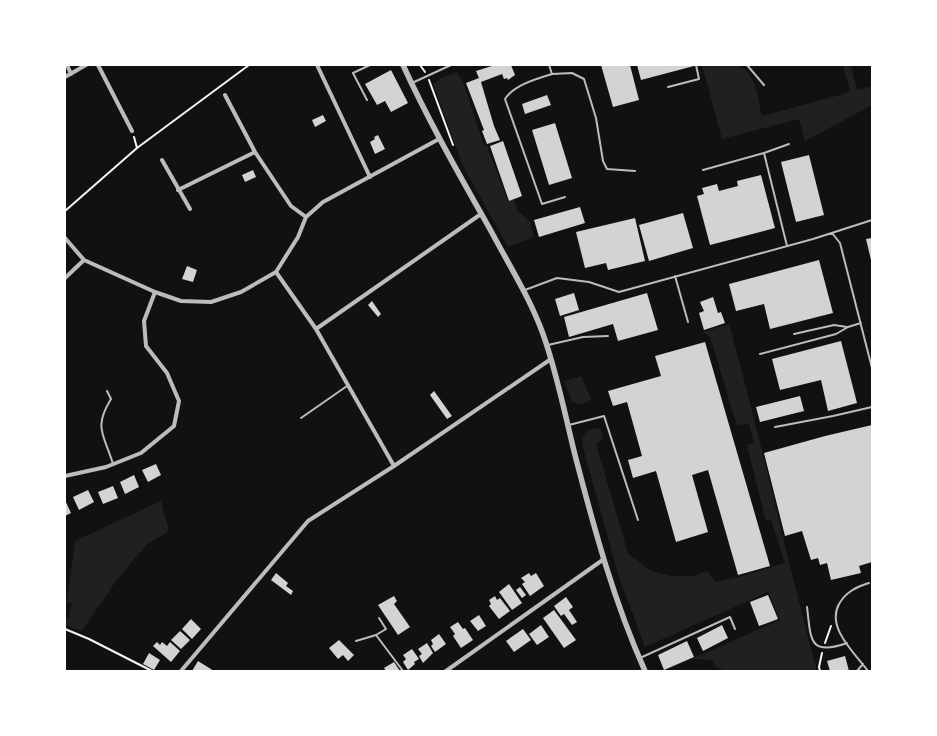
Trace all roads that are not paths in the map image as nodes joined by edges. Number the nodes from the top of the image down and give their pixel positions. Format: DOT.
graph roads {
  1 [pos="68,65"];
  2 [pos="86,65"];
  3 [pos="98,65"];
  4 [pos="317,65"];
  5 [pos="370,65"];
  6 [pos="403,65"];
  7 [pos="451,65"];
  8 [pos="549,65"];
  9 [pos="696,65"];
  10 [pos="747,65"];
  11 [pos="71,74"];
  12 [pos="552,74"];
  13 [pos="65,77"];
  14 [pos="411,83"];
  15 [pos="764,85"];
  16 [pos="668,86"];
  17 [pos="225,95"];
  18 [pos="367,100"];
  19 [pos="132,131"];
  20 [pos="439,140"];
  21 [pos="789,144"];
  22 [pos="255,152"];
  23 [pos="764,153"];
  24 [pos="162,160"];
  25 [pos="704,170"];
  26 [pos="635,171"];
  27 [pos="370,177"];
  28 [pos="178,190"];
  29 [pos="565,197"];
  30 [pos="190,209"];
  31 [pos="481,214"];
  32 [pos="306,218"];
  33 [pos="872,220"];
  34 [pos="832,233"];
  35 [pos="65,238"];
  36 [pos="787,246"];
  37 [pos="84,260"];
  38 [pos="276,272"];
  39 [pos="675,276"];
  40 [pos="65,278"];
  41 [pos="524,290"];
  42 [pos="155,292"];
  43 [pos="688,322"];
  44 [pos="861,323"];
  45 [pos="848,327"];
  46 [pos="316,329"];
  47 [pos="794,334"];
  48 [pos="608,336"];
  49 [pos="547,346"];
  50 [pos="760,354"];
  51 [pos="551,359"];
  52 [pos="872,368"];
  53 [pos="348,386"];
  54 [pos="107,391"];
  55 [pos="872,407"];
  56 [pos="301,418"];
  57 [pos="568,425"];
  58 [pos="776,427"];
  59 [pos="113,465"];
  60 [pos="394,466"];
  61 [pos="65,476"];
  62 [pos="638,520"];
  63 [pos="604,559"];
  64 [pos="869,583"];
  65 [pos="807,607"];
  66 [pos="379,618"];
  67 [pos="736,629"];
  68 [pos="376,635"];
  69 [pos="356,641"];
  70 [pos="847,643"];
  71 [pos="639,658"];
  72 [pos="863,664"];
  73 [pos="181,671"];
  74 [pos="403,671"];
  75 [pos="446,671"];
  76 [pos="645,671"];
  77 [pos="857,671"];
  78 [pos="868,671"];
  1 -- 11 [label="street"];
  2 -- 11 [label="street"];
  3 -- 19 [label="street"];
  4 -- 27 [label="street"];
  5 -- 18 [label="lane"];
  6 -- 14 [label="street"];
  7 -- 14 [label="lane"];
  8 -- 12 [label="lane"];
  9 -- 16 [label="lane"];
  10 -- 15 [label="lane"];
  11 -- 13 [label="street"];
  12 -- 26 [label="lane"];
  12 -- 29 [label="lane"];
  14 -- 20 [label="street"];
  17 -- 22 [label="street"];
  20 -- 27 [label="street"];
  20 -- 31 [label="street"];
  21 -- 23 [label="lane"];
  22 -- 28 [label="street"];
  22 -- 32 [label="street"];
  23 -- 25 [label="lane"];
  23 -- 36 [label="lane"];
  24 -- 28 [label="street"];
  27 -- 32 [label="street"];
  28 -- 30 [label="street"];
  31 -- 41 [label="street"];
  31 -- 46 [label="street"];
  32 -- 38 [label="street"];
  33 -- 34 [label="lane"];
  34 -- 36 [label="lane"];
  34 -- 44 [label="lane"];
  35 -- 37 [label="street"];
  36 -- 39 [label="lane"];
  37 -- 40 [label="street"];
  37 -- 42 [label="street"];
  38 -- 42 [label="street"];
  38 -- 46 [label="street"];
  39 -- 41 [label="lane"];
  39 -- 43 [label="lane"];
  41 -- 49 [label="street"];
  42 -- 59 [label="street"];
  44 -- 45 [label="lane"];
  44 -- 52 [label="lane"];
  45 -- 47 [label="lane"];
  45 -- 50 [label="lane"];
  46 -- 53 [label="street"];
  48 -- 49 [label="lane"];
  49 -- 51 [label="street"];
  51 -- 57 [label="street"];
  51 -- 60 [label="street"];
  53 -- 56 [label="lane"];
  53 -- 60 [label="street"];
  54 -- 59 [label="lane"];
  55 -- 58 [label="lane"];
  57 -- 62 [label="lane"];
  57 -- 63 [label="street"];
  59 -- 61 [label="street"];
  60 -- 73 [label="street"];
  63 -- 71 [label="street"];
  63 -- 75 [label="street"];
  64 -- 70 [label="lane"];
  65 -- 70 [label="lane"];
  66 -- 68 [label="lane"];
  67 -- 71 [label="lane"];
  68 -- 69 [label="lane"];
  68 -- 74 [label="lane"];
  70 -- 72 [label="lane"];
  71 -- 76 [label="street"];
  72 -- 77 [label="lane"];
  72 -- 78 [label="lane"];
}
